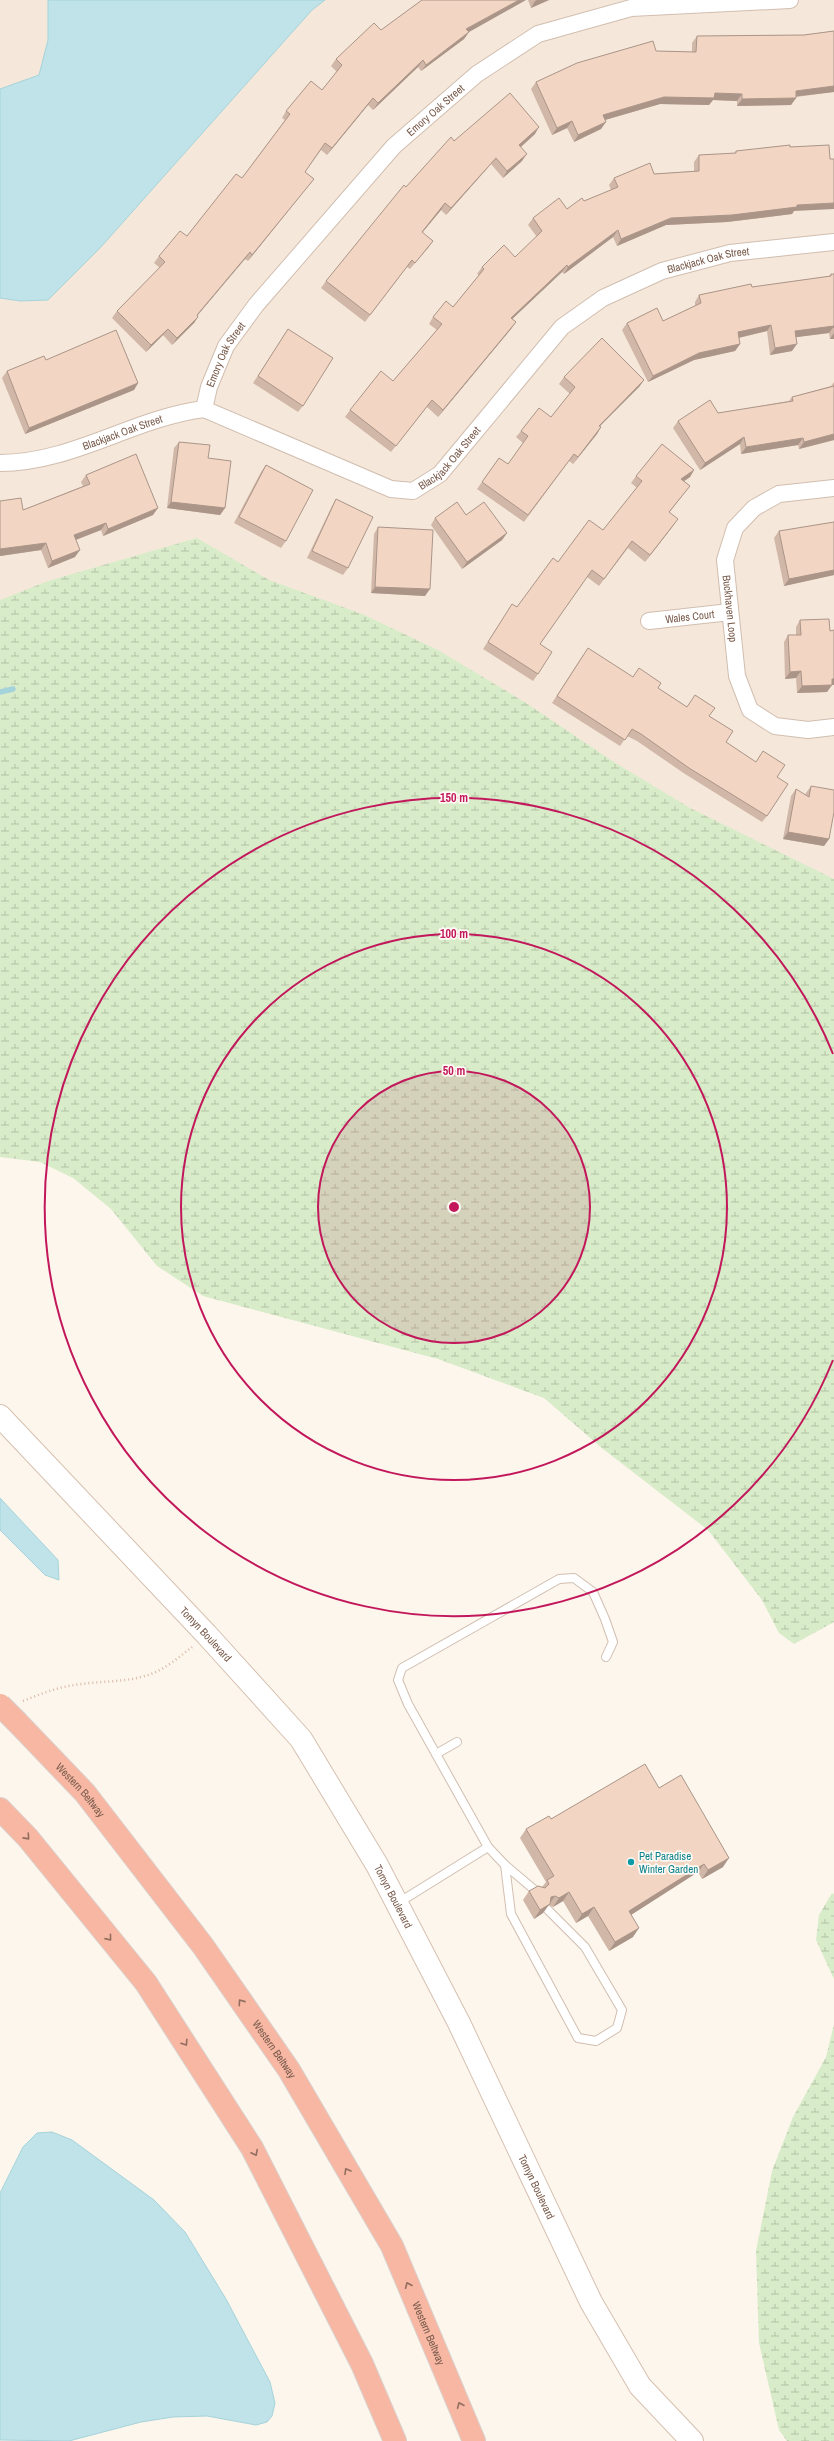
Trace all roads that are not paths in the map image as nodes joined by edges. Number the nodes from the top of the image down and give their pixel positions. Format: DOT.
graph roads {
  1 [pos="790,0"];
  2 [pos="834,242"];
  3 [pos="204,409"];
  4 [pos="0,464"];
  5 [pos="834,488"];
  6 [pos="730,612"];
  7 [pos="649,621"];
  8 [pos="834,727"];
  9 [pos="0,1416"];
  10 [pos="606,1657"];
  11 [pos="12,1711"];
  12 [pos="457,1742"];
  13 [pos="436,1754"];
  14 [pos="0,1809"];
  15 [pos="488,1847"];
  16 [pos="505,1865"];
  17 [pos="537,1892"];
  18 [pos="398,1903"];
  19 [pos="548,1910"];
  20 [pos="395,2441"];
  21 [pos="474,2441"];
  22 [pos="692,2441"];
  1 -- 3 [label="street, Emory Oak Street"];
  2 -- 3 [label="street, Blackjack Oak Street"];
  3 -- 4 [label="street, Blackjack Oak Street"];
  5 -- 6 [label="street, Buckhaven Loop"];
  6 -- 7 [label="street, Wales Court"];
  6 -- 8 [label="street, Buckhaven Loop"];
  9 -- 18 [label="street, Tomyn Boulevard"];
  10 -- 13 [label="lane"];
  21 -- 11 [label="highway, Western Beltway, one-way"];
  12 -- 13 [label="lane"];
  13 -- 15 [label="lane"];
  14 -- 20 [label="highway, one-way"];
  15 -- 16 [label="lane"];
  15 -- 18 [label="lane"];
  16 -- 17 [label="lane"];
  16 -- 19 [label="lane"];
  18 -- 22 [label="street, Tomyn Boulevard"];
}
